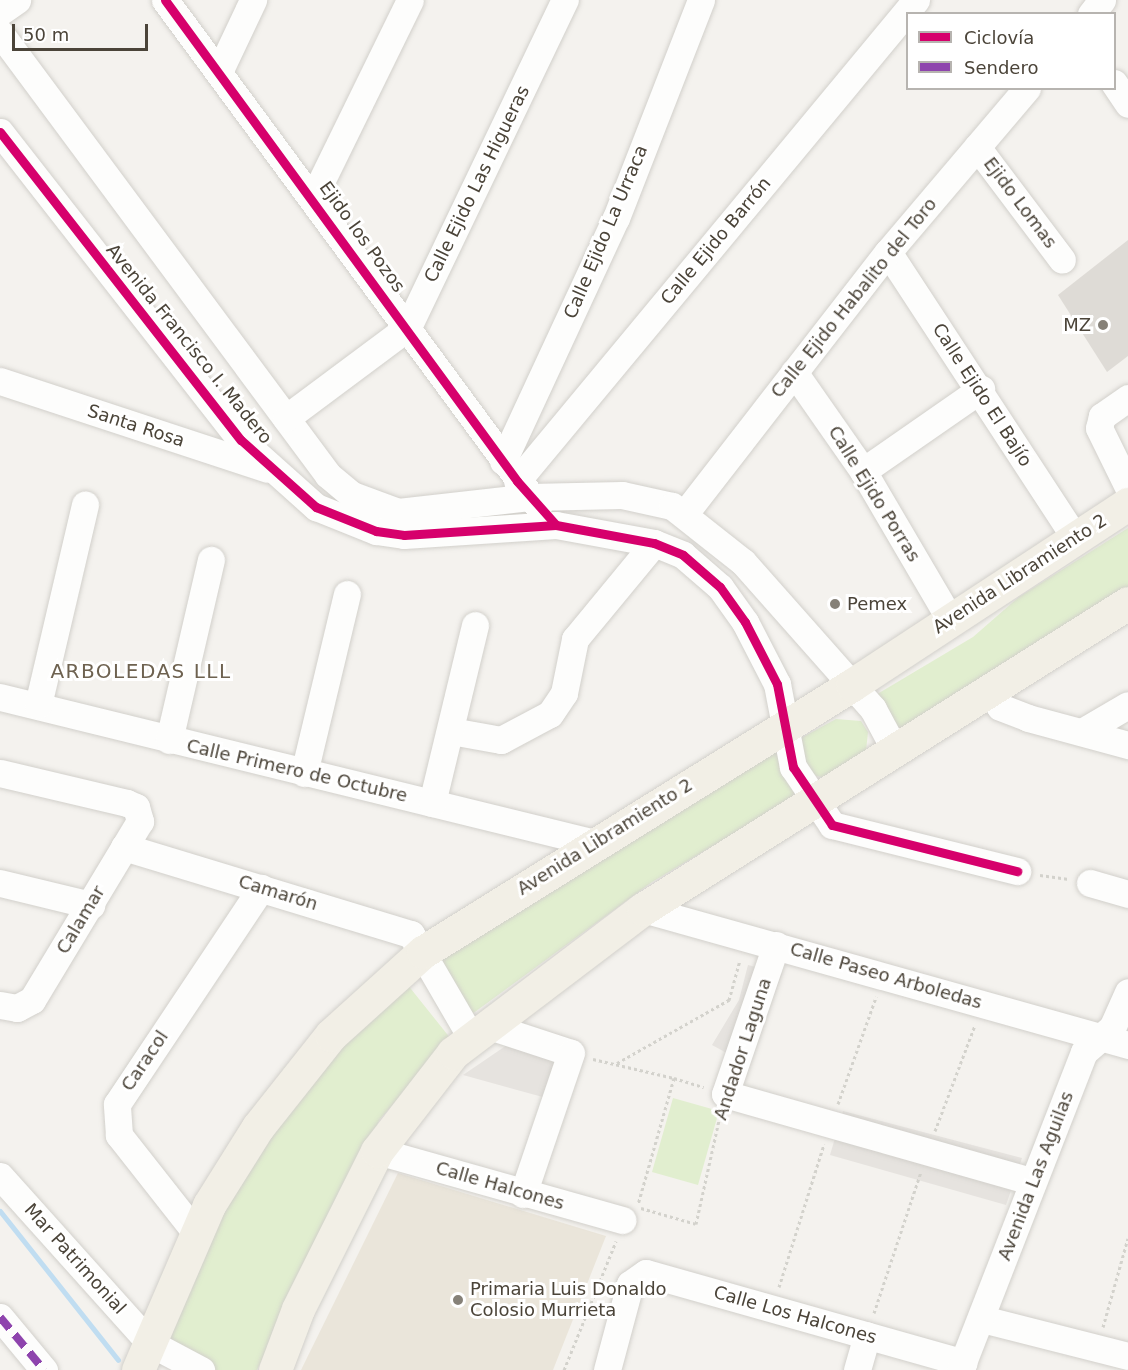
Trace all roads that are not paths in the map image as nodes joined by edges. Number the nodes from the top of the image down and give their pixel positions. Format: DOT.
graph roads {
  1 [pos="17,0"];
  2 [pos="165,0"];
  3 [pos="253,0"];
  4 [pos="410,0"];
  5 [pos="565,0"];
  6 [pos="701,0"];
  7 [pos="916,0"];
  8 [pos="1102,0"];
  9 [pos="0,12"];
  10 [pos="1093,12"];
  11 [pos="0,33"];
  12 [pos="219,72"];
  13 [pos="1116,86"];
  14 [pos="1025,90"];
  15 [pos="1128,104"];
  16 [pos="0,132"];
  17 [pos="977,147"];
  18 [pos="313,198"];
  19 [pos="888,252"];
  20 [pos="1062,260"];
  21 [pos="408,327"];
  22 [pos="794,372"];
  23 [pos="5,378"];
  24 [pos="981,389"];
  25 [pos="1128,398"];
  26 [pos="286,418"];
  27 [pos="1121,457"];
  28 [pos="272,471"];
  29 [pos="863,471"];
  30 [pos="516,480"];
  31 [pos="1128,487"];
  32 [pos="85,504"];
  33 [pos="1128,504"];
  34 [pos="686,512"];
  35 [pos="556,525"];
  36 [pos="1075,538"];
  37 [pos="654,543"];
  38 [pos="211,560"];
  39 [pos="347,594"];
  40 [pos="1128,603"];
  41 [pos="950,619"];
  42 [pos="475,625"];
  43 [pos="852,685"];
  44 [pos="989,691"];
  45 [pos="0,697"];
  46 [pos="38,705"];
  47 [pos="1128,705"];
  48 [pos="788,723"];
  49 [pos="451,731"];
  50 [pos="1082,732"];
  51 [pos="169,740"];
  52 [pos="1128,745"];
  53 [pos="896,752"];
  54 [pos="0,773"];
  55 [pos="304,773"];
  56 [pos="818,800"];
  57 [pos="432,803"];
  58 [pos="131,837"];
  59 [pos="595,843"];
  60 [pos="1017,871"];
  61 [pos="0,883"];
  62 [pos="1090,883"];
  63 [pos="261,888"];
  64 [pos="1128,894"];
  65 [pos="91,905"];
  66 [pos="643,909"];
  67 [pos="776,945"];
  68 [pos="423,952"];
  69 [pos="1128,992"];
  70 [pos="8,1006"];
  71 [pos="478,1031"];
  72 [pos="1101,1038"];
  73 [pos="1128,1045"];
  74 [pos="377,1151"];
  75 [pos="0,1176"];
  76 [pos="1030,1181"];
  77 [pos="524,1194"];
  78 [pos="623,1220"];
  79 [pos="196,1233"];
  80 [pos="0,1317"];
  81 [pos="982,1319"];
  82 [pos="867,1335"];
  83 [pos="144,1356"];
  84 [pos="1128,1356"];
  85 [pos="278,1366"];
  86 [pos="962,1366"];
  87 [pos="44,1370"];
  88 [pos="201,1370"];
  89 [pos="607,1370"];
  90 [pos="857,1370"];
  1 -- 9 [label="street"];
  2 -- 12 [label="street, Ejido los Pozos"];
  3 -- 12 [label="street"];
  4 -- 18 [label="street"];
  5 -- 21 [label="street, Calle Ejido Las Higueras"];
  6 -- 30 [label="street, Calle Ejido La Urraca"];
  7 -- 30 [label="street, Calle Ejido Barrón"];
  8 -- 10 [label="street"];
  11 -- 26 [label="street, Avenida Francisco I. Madero"];
  12 -- 18 [label="street, Ejido los Pozos"];
  13 -- 15 [label="street"];
  14 -- 17 [label="street, Calle Ejido Habalito del Toro"];
  16 -- 28 [label="street, Avenida Francisco I. Madero"];
  17 -- 19 [label="street, Calle Ejido Habalito del Toro"];
  17 -- 20 [label="street, Ejido Lomas"];
  18 -- 21 [label="street, Ejido los Pozos"];
  19 -- 22 [label="street, Calle Ejido Habalito del Toro"];
  19 -- 24 [label="street, Calle Ejido El Bajío"];
  21 -- 26 [label="street, Calle Ejido Las Higueras"];
  21 -- 30 [label="street, Ejido los Pozos"];
  22 -- 29 [label="street, Calle Ejido Porras"];
  22 -- 34 [label="street, Calle Ejido Habalito del Toro"];
  23 -- 28 [label="street, Santa Rosa"];
  24 -- 29 [label="street"];
  24 -- 36 [label="street, Calle Ejido El Bajío"];
  25 -- 27 [label="street"];
  26 -- 30 [label="street, Avenida Francisco I. Madero"];
  27 -- 31 [label="street"];
  28 -- 35 [label="street, Avenida Francisco I. Madero"];
  29 -- 41 [label="street, Calle Ejido Porras"];
  30 -- 34 [label="street, Avenida Francisco I. Madero"];
  30 -- 35 [label="street, Ejido los Pozos"];
  32 -- 46 [label="street"];
  33 -- 36 [label="main road, Avenida Libramiento 2"];
  34 -- 43 [label="street, Avenida Francisco I. Madero"];
  35 -- 37 [label="street, Avenida Francisco I. Madero"];
  36 -- 41 [label="main road, Avenida Libramiento 2"];
  37 -- 48 [label="street, Avenida Francisco I. Madero"];
  37 -- 49 [label="street"];
  38 -- 51 [label="street"];
  39 -- 55 [label="street"];
  40 -- 44 [label="main road"];
  41 -- 43 [label="main road, Avenida Libramiento 2"];
  42 -- 49 [label="street"];
  43 -- 48 [label="main road, Avenida Libramiento 2"];
  43 -- 53 [label="street"];
  44 -- 50 [label="street"];
  44 -- 53 [label="main road"];
  45 -- 46 [label="street, Calle Primero de Octubre"];
  46 -- 51 [label="street, Calle Primero de Octubre"];
  47 -- 50 [label="street"];
  48 -- 56 [label="street"];
  48 -- 59 [label="main road, Avenida Libramiento 2"];
  49 -- 57 [label="street"];
  50 -- 52 [label="street"];
  51 -- 55 [label="street, Calle Primero de Octubre"];
  53 -- 56 [label="main road"];
  54 -- 58 [label="street"];
  55 -- 57 [label="street, Calle Primero de Octubre"];
  56 -- 60 [label="street"];
  56 -- 66 [label="main road"];
  57 -- 59 [label="street, Calle Primero de Octubre"];
  58 -- 63 [label="street, Camarón"];
  58 -- 65 [label="street, Calamar"];
  59 -- 68 [label="main road, Avenida Libramiento 2"];
  61 -- 65 [label="street"];
  62 -- 64 [label="street"];
  63 -- 68 [label="street, Camarón"];
  63 -- 79 [label="street, Caracol"];
  65 -- 70 [label="street, Calamar"];
  66 -- 67 [label="street, Calle Paseo Arboledas"];
  66 -- 71 [label="main road"];
  67 -- 72 [label="street, Calle Paseo Arboledas"];
  67 -- 76 [label="street, Andador Laguna"];
  68 -- 71 [label="street"];
  68 -- 79 [label="main road, Avenida Libramiento 2"];
  69 -- 72 [label="street, Avenida Las Aguilas"];
  71 -- 74 [label="main road"];
  71 -- 77 [label="street"];
  72 -- 73 [label="street, Calle Paseo Arboledas"];
  72 -- 76 [label="street, Avenida Las Aguilas"];
  74 -- 77 [label="street, Calle Halcones"];
  74 -- 85 [label="main road"];
  75 -- 83 [label="street, Mar Patrimonial"];
  76 -- 81 [label="street, Avenida Las Aguilas"];
  77 -- 78 [label="street, Calle Halcones"];
  79 -- 83 [label="main road, Avenida Libramiento 2"];
  80 -- 87 [label="street"];
  81 -- 84 [label="street"];
  81 -- 86 [label="street, Avenida Las Aguilas"];
  82 -- 86 [label="street, Calle Los Halcones"];
  82 -- 89 [label="street, Calle Los Halcones"];
  82 -- 90 [label="street"];
  83 -- 88 [label="street"];
}
